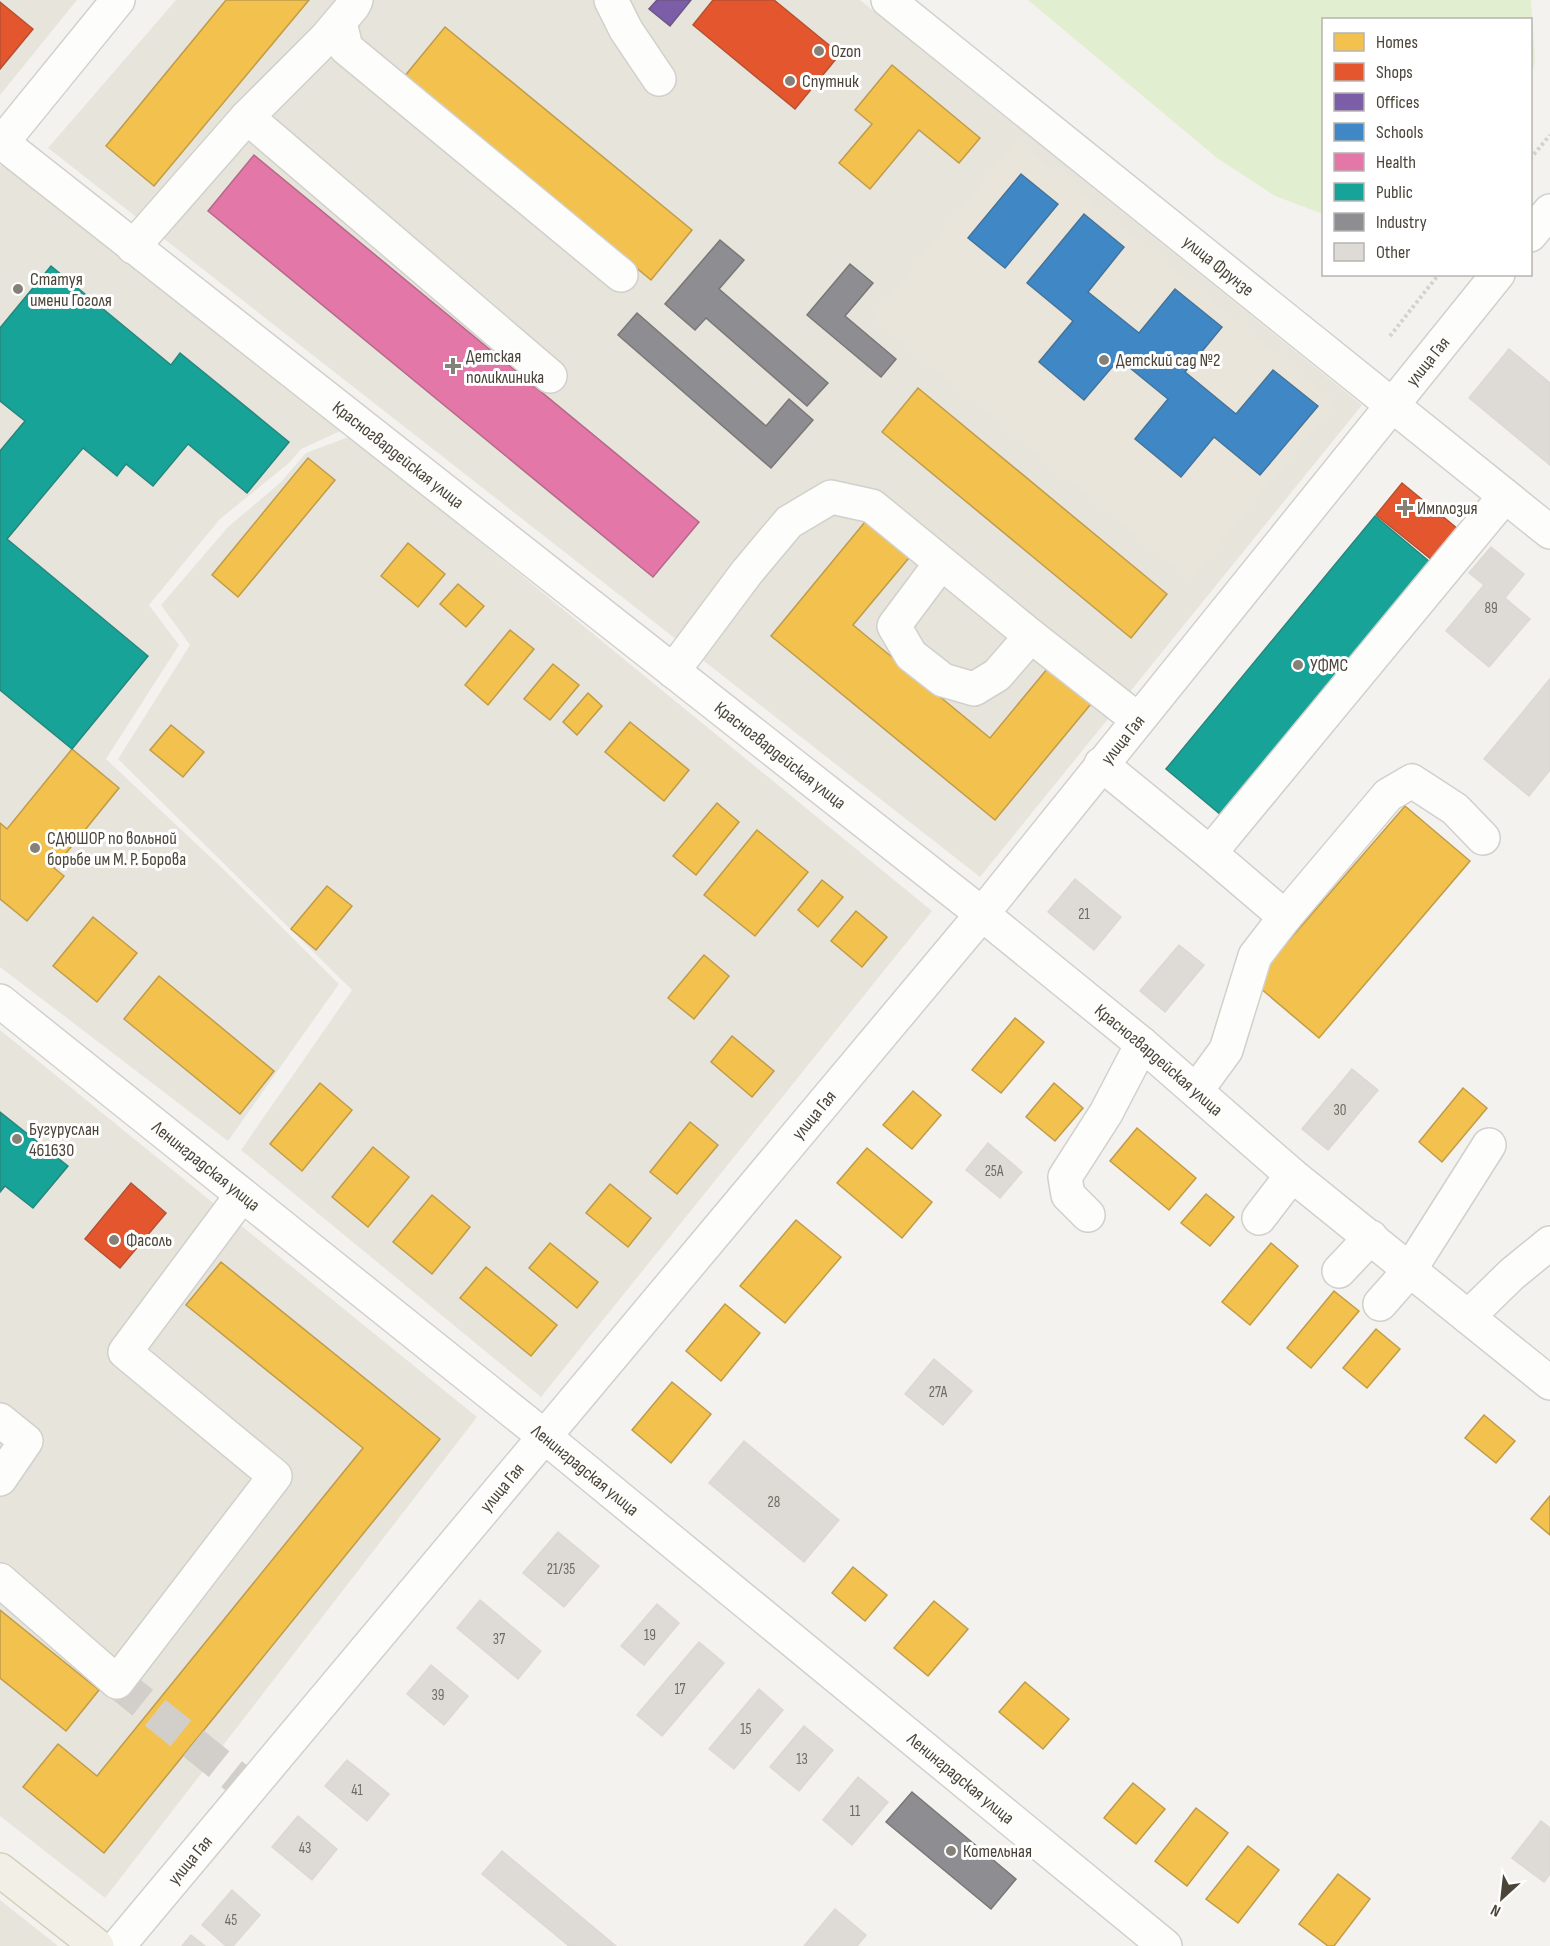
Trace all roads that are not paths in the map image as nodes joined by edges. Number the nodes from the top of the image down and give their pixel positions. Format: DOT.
graph roads {
  1 [pos="118,0"];
  2 [pos="611,0"];
  3 [pos="899,9"];
  4 [pos="348,11"];
  5 [pos="659,78"];
  6 [pos="247,117"];
  7 [pos="1,143"];
  8 [pos="1550,211"];
  9 [pos="1532,233"];
  10 [pos="134,247"];
  11 [pos="621,275"];
  12 [pos="1496,276"];
  13 [pos="550,376"];
  14 [pos="1392,405"];
  15 [pos="1504,496"];
  16 [pos="1550,532"];
  17 [pos="941,563"];
  18 [pos="1031,636"];
  19 [pos="673,671"];
  20 [pos="1137,719"];
  21 [pos="1101,764"];
  22 [pos="1483,838"];
  23 [pos="1210,854"];
  24 [pos="982,915"];
  25 [pos="1285,917"];
  26 [pos="0,1001"];
  27 [pos="1142,1044"];
  28 [pos="1196,1091"];
  29 [pos="1489,1145"];
  30 [pos="1292,1175"];
  31 [pos="242,1194"];
  32 [pos="1088,1215"];
  33 [pos="1260,1218"];
  34 [pos="1371,1237"];
  35 [pos="1550,1243"];
  36 [pos="1339,1271"];
  37 [pos="1409,1271"];
  38 [pos="1380,1304"];
  39 [pos="1468,1317"];
  40 [pos="1550,1383"];
  41 [pos="0,1420"];
  42 [pos="545,1437"];
  43 [pos="0,1479"];
  44 [pos="0,1580"];
  45 [pos="0,1870"];
  46 [pos="97,1946"];
  47 [pos="118,1946"];
  48 [pos="1165,1946"];
  1 -- 7 [label="street"];
  2 -- 5 [label="street"];
  3 -- 14 [label="street, улица Фрунзе"];
  4 -- 6 [label="street"];
  4 -- 11 [label="street"];
  6 -- 10 [label="street"];
  6 -- 13 [label="street"];
  7 -- 10 [label="street, Красногвардейская улица"];
  8 -- 9 [label="street"];
  10 -- 19 [label="street, Красногвардейская улица"];
  12 -- 14 [label="street, улица Гая"];
  14 -- 15 [label="street, улица Фрунзе"];
  14 -- 20 [label="street, улица Гая"];
  15 -- 16 [label="street, улица Фрунзе"];
  15 -- 23 [label="street"];
  17 -- 18 [label="street"];
  17 -- 18 [label="street"];
  17 -- 19 [label="street"];
  18 -- 20 [label="street"];
  19 -- 24 [label="street, Красногвардейская улица"];
  20 -- 21 [label="street, улица Гая"];
  21 -- 23 [label="street"];
  21 -- 24 [label="street, улица Гая"];
  22 -- 25 [label="street"];
  23 -- 25 [label="street"];
  24 -- 27 [label="street, Красногвардейская улица"];
  24 -- 42 [label="street, улица Гая"];
  25 -- 28 [label="street"];
  26 -- 31 [label="street, Ленинградская улица"];
  27 -- 28 [label="street, Красногвардейская улица"];
  27 -- 32 [label="street"];
  28 -- 30 [label="street, Красногвардейская улица"];
  29 -- 37 [label="street"];
  30 -- 33 [label="street"];
  30 -- 34 [label="street, Красногвардейская улица"];
  31 -- 42 [label="street, Ленинградская улица"];
  31 -- 44 [label="street"];
  34 -- 36 [label="street"];
  34 -- 37 [label="street, Красногвардейская улица"];
  35 -- 39 [label="street"];
  37 -- 38 [label="street"];
  37 -- 39 [label="street, Красногвардейская улица"];
  39 -- 40 [label="street, Красногвардейская улица"];
  41 -- 43 [label="street"];
  42 -- 47 [label="street, улица Гая"];
  42 -- 48 [label="street, Ленинградская улица"];
  45 -- 46 [label="main road"];
}
